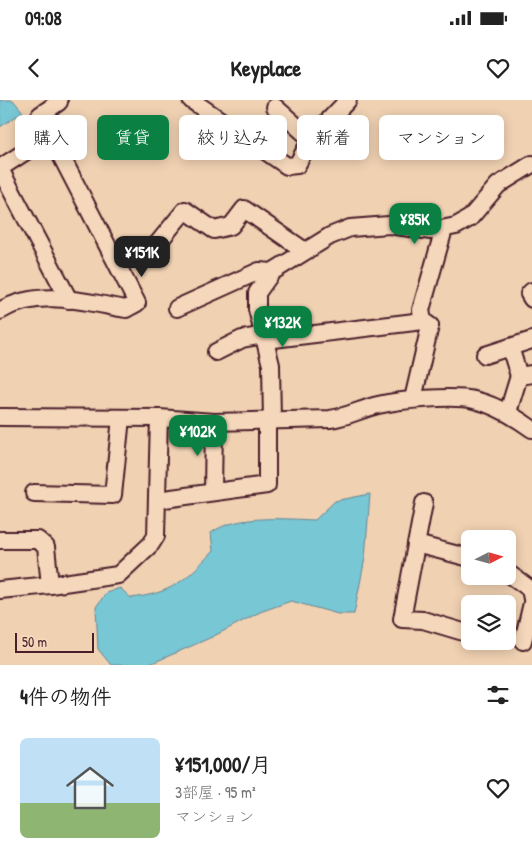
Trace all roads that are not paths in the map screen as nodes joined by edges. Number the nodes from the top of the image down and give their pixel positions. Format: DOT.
graph roads {
  1 [pos="191,100"];
  2 [pos="348,100"];
  3 [pos="59,102"];
  4 [pos="274,107"];
  5 [pos="40,115"];
  6 [pos="334,115"];
  7 [pos="297,127"];
  8 [pos="15,158"];
  9 [pos="64,160"];
  10 [pos="300,160"];
  11 [pos="532,164"];
  12 [pos="0,168"];
  13 [pos="444,229"];
  14 [pos="153,249"];
  15 [pos="305,251"];
  16 [pos="272,272"];
  17 [pos="532,291"];
  18 [pos="532,299"];
  19 [pos="69,300"];
  20 [pos="2,305"];
  21 [pos="177,308"];
  22 [pos="423,321"];
  23 [pos="264,338"];
  24 [pos="532,340"];
  25 [pos="510,347"];
  26 [pos="216,352"];
  27 [pos="485,355"];
  28 [pos="525,375"];
  29 [pos="413,400"];
  30 [pos="508,412"];
  31 [pos="0,417"];
  32 [pos="121,418"];
  33 [pos="159,418"];
  34 [pos="270,420"];
  35 [pos="214,422"];
  36 [pos="532,429"];
  37 [pos="214,492"];
  38 [pos="34,493"];
  39 [pos="157,500"];
  40 [pos="424,502"];
  41 [pos="0,540"];
  42 [pos="416,544"];
  43 [pos="461,556"];
  44 [pos="516,578"];
  45 [pos="50,586"];
  46 [pos="0,590"];
  47 [pos="532,601"];
  48 [pos="461,631"];
  49 [pos="521,641"];
  1 -- 10 [label="street"];
  2 -- 6 [label="street"];
  3 -- 5 [label="street"];
  4 -- 7 [label="street"];
  8 -- 12 [label="street"];
  9 -- 19 [label="street"];
  11 -- 13 [label="street"];
  12 -- 19 [label="street"];
  13 -- 15 [label="street"];
  13 -- 22 [label="street"];
  14 -- 15 [label="street"];
  15 -- 16 [label="street"];
  16 -- 21 [label="street"];
  16 -- 23 [label="street"];
  17 -- 18 [label="street"];
  19 -- 20 [label="street"];
  22 -- 23 [label="street"];
  22 -- 29 [label="street"];
  23 -- 26 [label="street"];
  23 -- 34 [label="street"];
  24 -- 25 [label="street"];
  25 -- 27 [label="street"];
  25 -- 28 [label="street"];
  28 -- 30 [label="street"];
  29 -- 30 [label="street"];
  29 -- 34 [label="street"];
  30 -- 36 [label="street"];
  31 -- 32 [label="street"];
  32 -- 33 [label="street"];
  32 -- 38 [label="street"];
  33 -- 35 [label="street"];
  33 -- 39 [label="street"];
  34 -- 35 [label="street"];
  34 -- 37 [label="street"];
  35 -- 37 [label="street"];
  37 -- 39 [label="street"];
  39 -- 45 [label="street"];
  40 -- 42 [label="street"];
  41 -- 45 [label="street"];
  42 -- 43 [label="street"];
  42 -- 48 [label="street"];
  44 -- 47 [label="street"];
  45 -- 46 [label="street"];
  47 -- 49 [label="street"];
}
